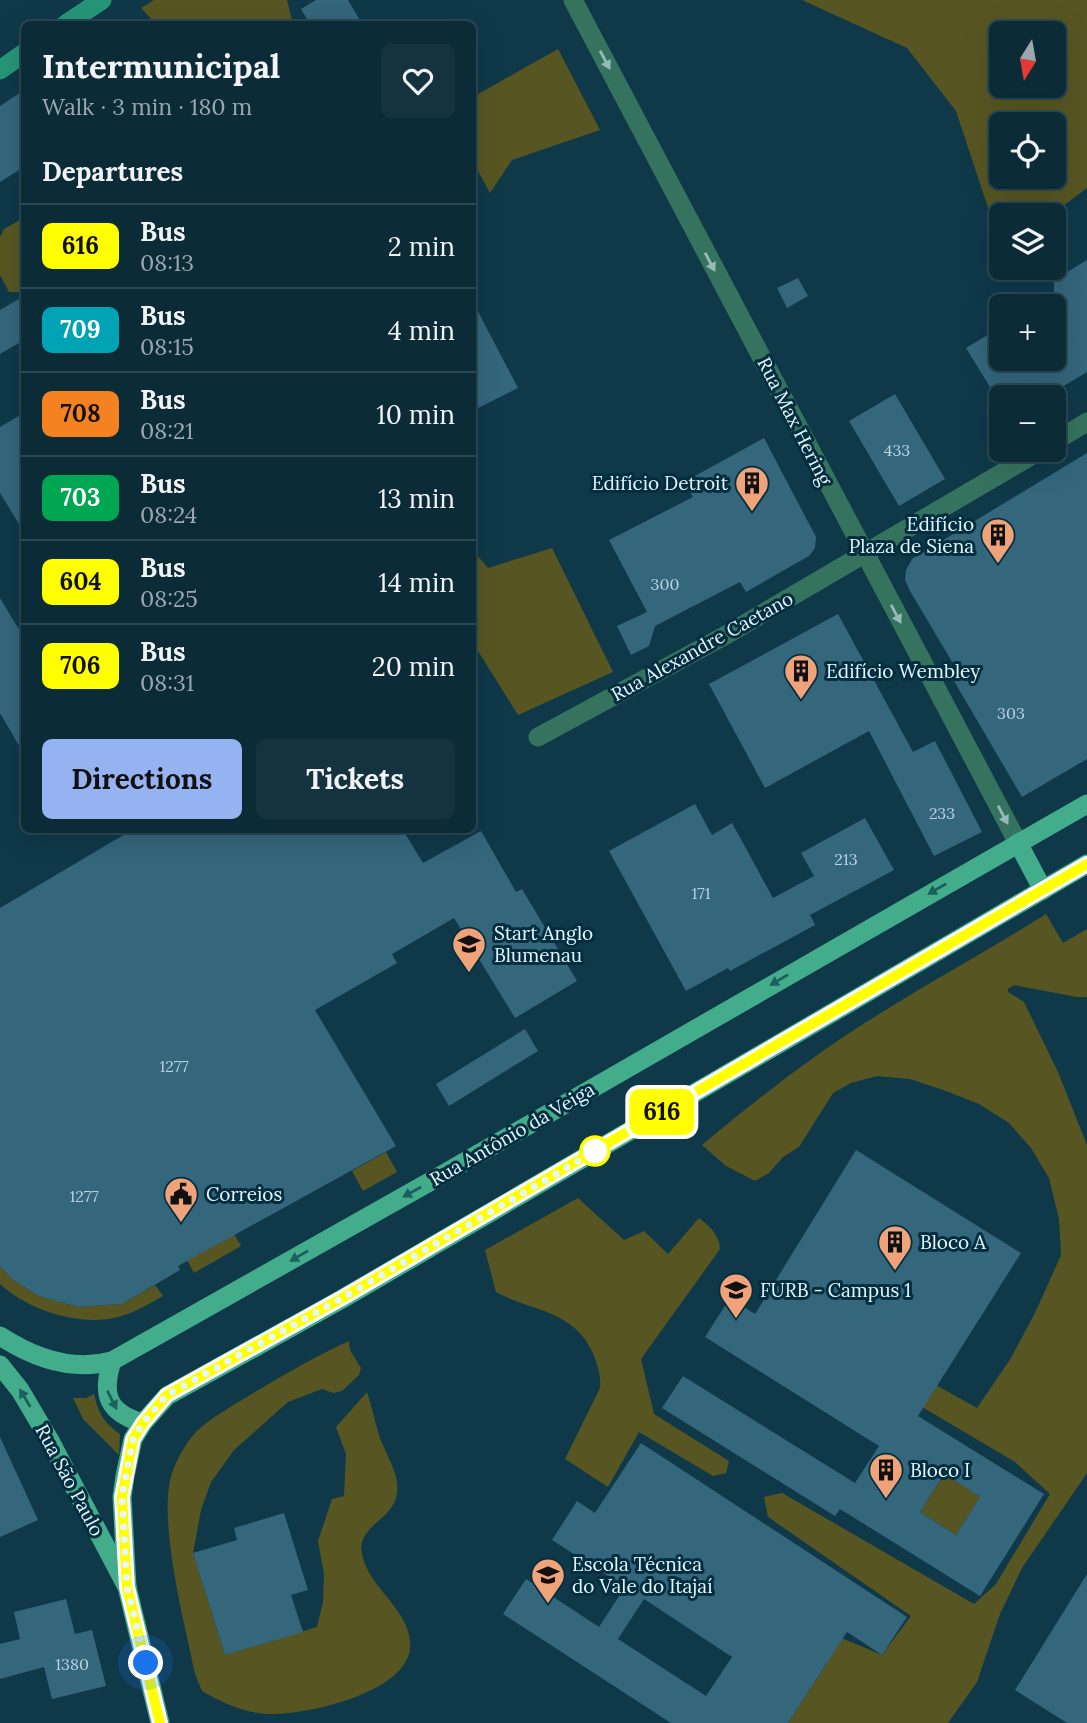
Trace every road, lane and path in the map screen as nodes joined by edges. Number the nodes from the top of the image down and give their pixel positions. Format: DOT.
graph roads {
  1 [pos="102,0"];
  2 [pos="573,0"];
  3 [pos="70,21"];
  4 [pos="21,55"];
  5 [pos="0,70"];
  6 [pos="1087,422"];
  7 [pos="1066,435"];
  8 [pos="1021,462"];
  9 [pos="864,554"];
  10 [pos="538,737"];
  11 [pos="1087,804"];
  12 [pos="1018,842"];
  13 [pos="1087,864"];
  14 [pos="1043,890"];
  15 [pos="0,1336"];
  16 [pos="112,1362"];
  17 [pos="0,1365"];
  18 [pos="143,1423"];
  19 [pos="127,1587"];
  20 [pos="160,1723"];
  1 -- 3 [label="main road"];
  2 -- 9 [label="street, Rua Max Hering, one-way"];
  4 -- 5 [label="main road"];
  6 -- 7 [label="street"];
  8 -- 9 [label="street, Rua Alexandre Caetano"];
  9 -- 10 [label="street, Rua Alexandre Caetano"];
  9 -- 12 [label="street, Rua Max Hering, one-way"];
  11 -- 12 [label="main road, Rua Antônio da Veiga"];
  12 -- 14 [label="main road"];
  12 -- 16 [label="main road, Rua Antônio da Veiga, one-way"];
  13 -- 14 [label="main road"];
  14 -- 18 [label="main road"];
  15 -- 16 [label="main road, Rua Antônio da Veiga"];
  16 -- 18 [label="main road, one-way"];
  19 -- 17 [label="main road, Rua São Paulo, one-way"];
  18 -- 19 [label="main road"];
  19 -- 20 [label="main road, Rua São Paulo"];
}
